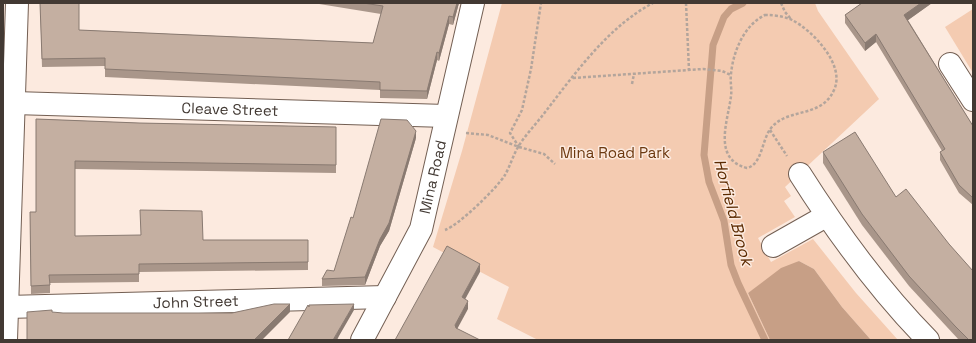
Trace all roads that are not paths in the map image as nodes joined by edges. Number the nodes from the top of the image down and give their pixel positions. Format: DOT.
graph roads {
  1 [pos="17,3"];
  2 [pos="473,3"];
  3 [pos="950,64"];
  4 [pos="973,100"];
  5 [pos="14,103"];
  6 [pos="445,124"];
  7 [pos="800,174"];
  8 [pos="826,216"];
  9 [pos="773,246"];
  10 [pos="385,297"];
  11 [pos="7,307"];
  12 [pos="6,340"];
  13 [pos="362,340"];
  14 [pos="928,340"];
  1 -- 5 [label="street"];
  2 -- 6 [label="street, Mina Road"];
  3 -- 4 [label="street"];
  5 -- 6 [label="street, Cleave Street"];
  5 -- 11 [label="street"];
  6 -- 10 [label="street, Mina Road"];
  7 -- 8 [label="street"];
  8 -- 9 [label="street"];
  8 -- 14 [label="street"];
  10 -- 11 [label="street, John Street"];
  10 -- 13 [label="street, Mina Road"];
  11 -- 12 [label="street"];
}
